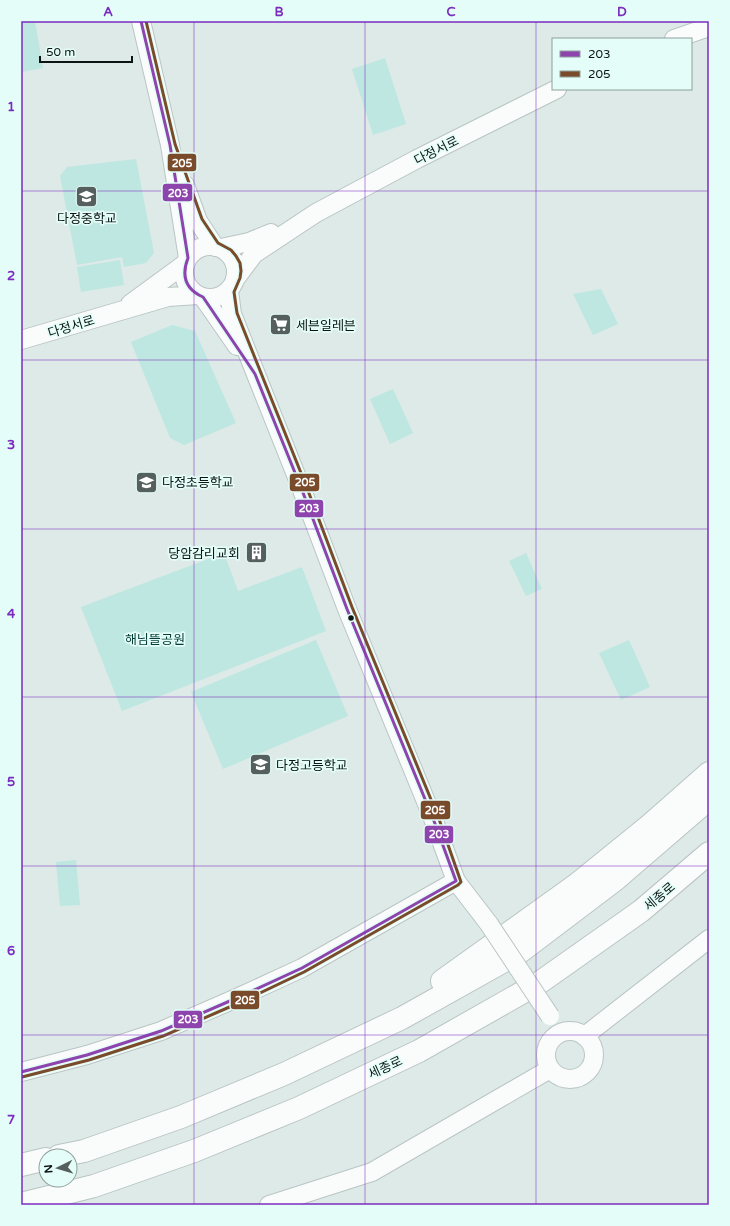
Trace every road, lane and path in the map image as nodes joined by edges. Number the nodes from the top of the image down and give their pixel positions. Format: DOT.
graph roads {
  1 [pos="141,21"];
  2 [pos="709,27"];
  3 [pos="677,38"];
  4 [pos="555,90"];
  5 [pos="170,144"];
  6 [pos="316,214"];
  7 [pos="218,248"];
  8 [pos="187,260"];
  9 [pos="232,284"];
  10 [pos="200,296"];
  11 [pos="121,310"];
  12 [pos="21,340"];
  13 [pos="255,374"];
  14 [pos="709,773"];
  15 [pos="709,799"];
  16 [pos="709,853"];
  17 [pos="709,869"];
  18 [pos="456,881"];
  19 [pos="709,939"];
  20 [pos="558,1034"];
  21 [pos="586,1037"];
  22 [pos="342,1047"];
  23 [pos="550,1070"];
  24 [pos="21,1072"];
  25 [pos="299,1108"];
  26 [pos="78,1152"];
  27 [pos="38,1161"];
  28 [pos="21,1164"];
  29 [pos="21,1204"];
  30 [pos="270,1205"];
  1 -- 5 [label="street"];
  2 -- 3 [label="street"];
  4 -- 6 [label="street, 다정서로"];
  5 -- 7 [label="street"];
  5 -- 8 [label="street"];
  6 -- 7 [label="street"];
  6 -- 9 [label="street"];
  7 -- 8 [label="street"];
  7 -- 9 [label="street"];
  8 -- 10 [label="street"];
  8 -- 11 [label="street"];
  9 -- 10 [label="street"];
  9 -- 13 [label="street"];
  10 -- 11 [label="street, 다정서로"];
  10 -- 13 [label="street"];
  11 -- 12 [label="street, 다정서로"];
  13 -- 18 [label="street"];
  14 -- 22 [label="highway"];
  15 -- 22 [label="highway"];
  16 -- 25 [label="highway, 세종로"];
  17 -- 25 [label="highway"];
  18 -- 20 [label="street, bridge"];
  18 -- 24 [label="street"];
  19 -- 21 [label="street"];
  20 -- 21 [label="street"];
  20 -- 23 [label="street"];
  21 -- 23 [label="street"];
  22 -- 26 [label="highway"];
  23 -- 30 [label="street"];
  25 -- 29 [label="highway, 세종로"];
  27 -- 28 [label="highway"];
}
